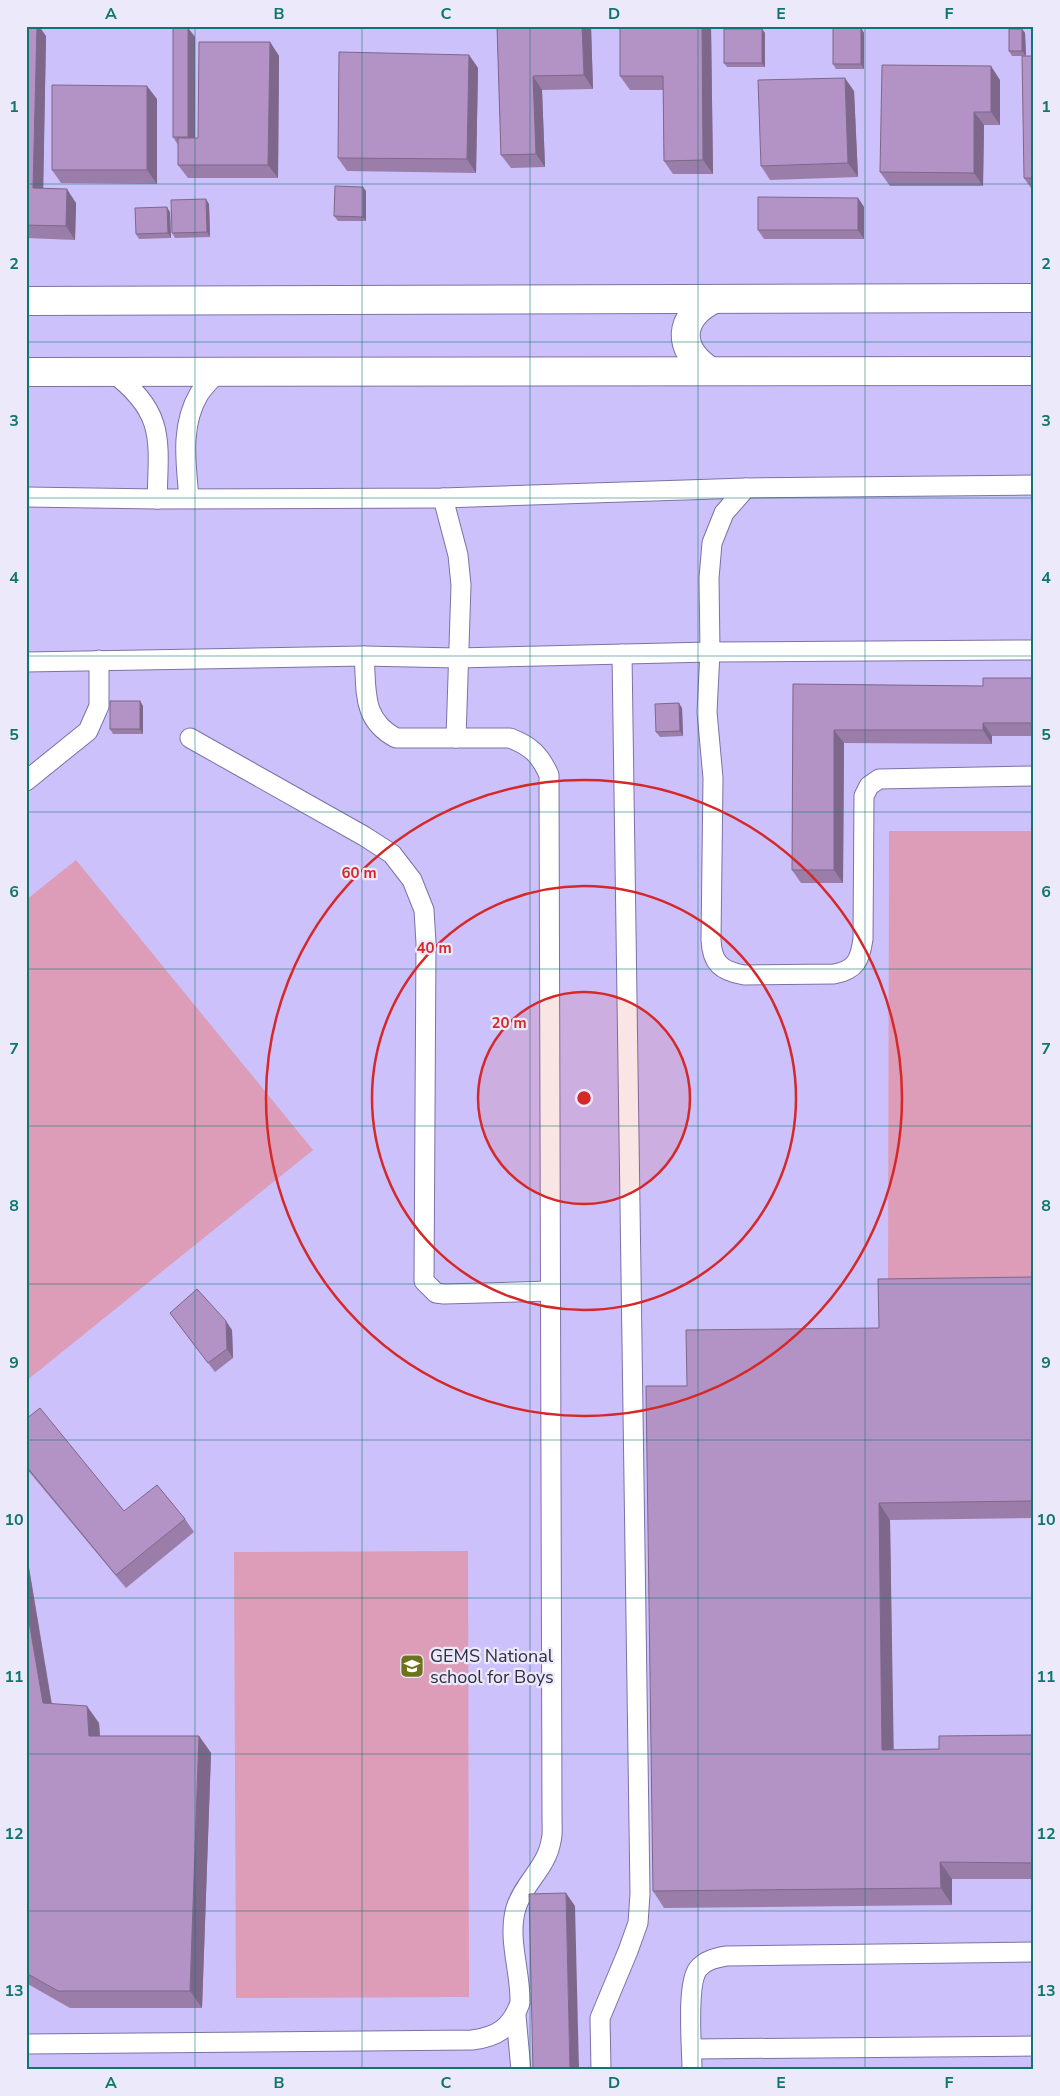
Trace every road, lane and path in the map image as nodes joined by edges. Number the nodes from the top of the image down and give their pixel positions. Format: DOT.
graph roads {
  1 [pos="1034,298"];
  2 [pos="714,299"];
  3 [pos="26,301"];
  4 [pos="219,370"];
  5 [pos="710,371"];
  6 [pos="1034,371"];
  7 [pos="26,372"];
  8 [pos="112,372"];
  9 [pos="1034,485"];
  10 [pos="746,488"];
  11 [pos="26,497"];
  12 [pos="189,498"];
  13 [pos="443,498"];
  14 [pos="157,499"];
  15 [pos="1034,650"];
  16 [pos="710,652"];
  17 [pos="622,654"];
  18 [pos="364,656"];
  19 [pos="457,658"];
  20 [pos="99,660"];
  21 [pos="26,662"];
  22 [pos="190,738"];
  23 [pos="456,738"];
  24 [pos="1034,776"];
  25 [pos="26,781"];
  26 [pos="550,1291"];
  27 [pos="1034,1952"];
  28 [pos="516,2016"];
  29 [pos="26,2044"];
  30 [pos="1034,2046"];
  31 [pos="692,2049"];
  32 [pos="521,2070"];
  33 [pos="601,2070"];
  34 [pos="692,2070"];
  1 -- 2 [label="street"];
  2 -- 3 [label="street"];
  2 -- 5 [label="street"];
  4 -- 5 [label="street"];
  4 -- 8 [label="street"];
  4 -- 12 [label="lane"];
  5 -- 6 [label="street"];
  7 -- 8 [label="street"];
  8 -- 14 [label="lane"];
  9 -- 10 [label="lane"];
  10 -- 13 [label="lane"];
  10 -- 16 [label="lane"];
  11 -- 14 [label="lane"];
  12 -- 13 [label="lane"];
  12 -- 14 [label="lane"];
  13 -- 19 [label="lane"];
  15 -- 16 [label="lane"];
  16 -- 17 [label="lane"];
  16 -- 24 [label="lane"];
  17 -- 19 [label="lane"];
  17 -- 33 [label="lane"];
  18 -- 19 [label="lane"];
  18 -- 20 [label="lane"];
  18 -- 23 [label="lane"];
  19 -- 23 [label="lane"];
  20 -- 21 [label="lane"];
  20 -- 25 [label="lane"];
  22 -- 26 [label="lane"];
  23 -- 26 [label="lane"];
  26 -- 28 [label="lane"];
  27 -- 31 [label="lane"];
  28 -- 29 [label="lane"];
  28 -- 32 [label="lane"];
  30 -- 31 [label="lane"];
  31 -- 34 [label="lane"];
}
